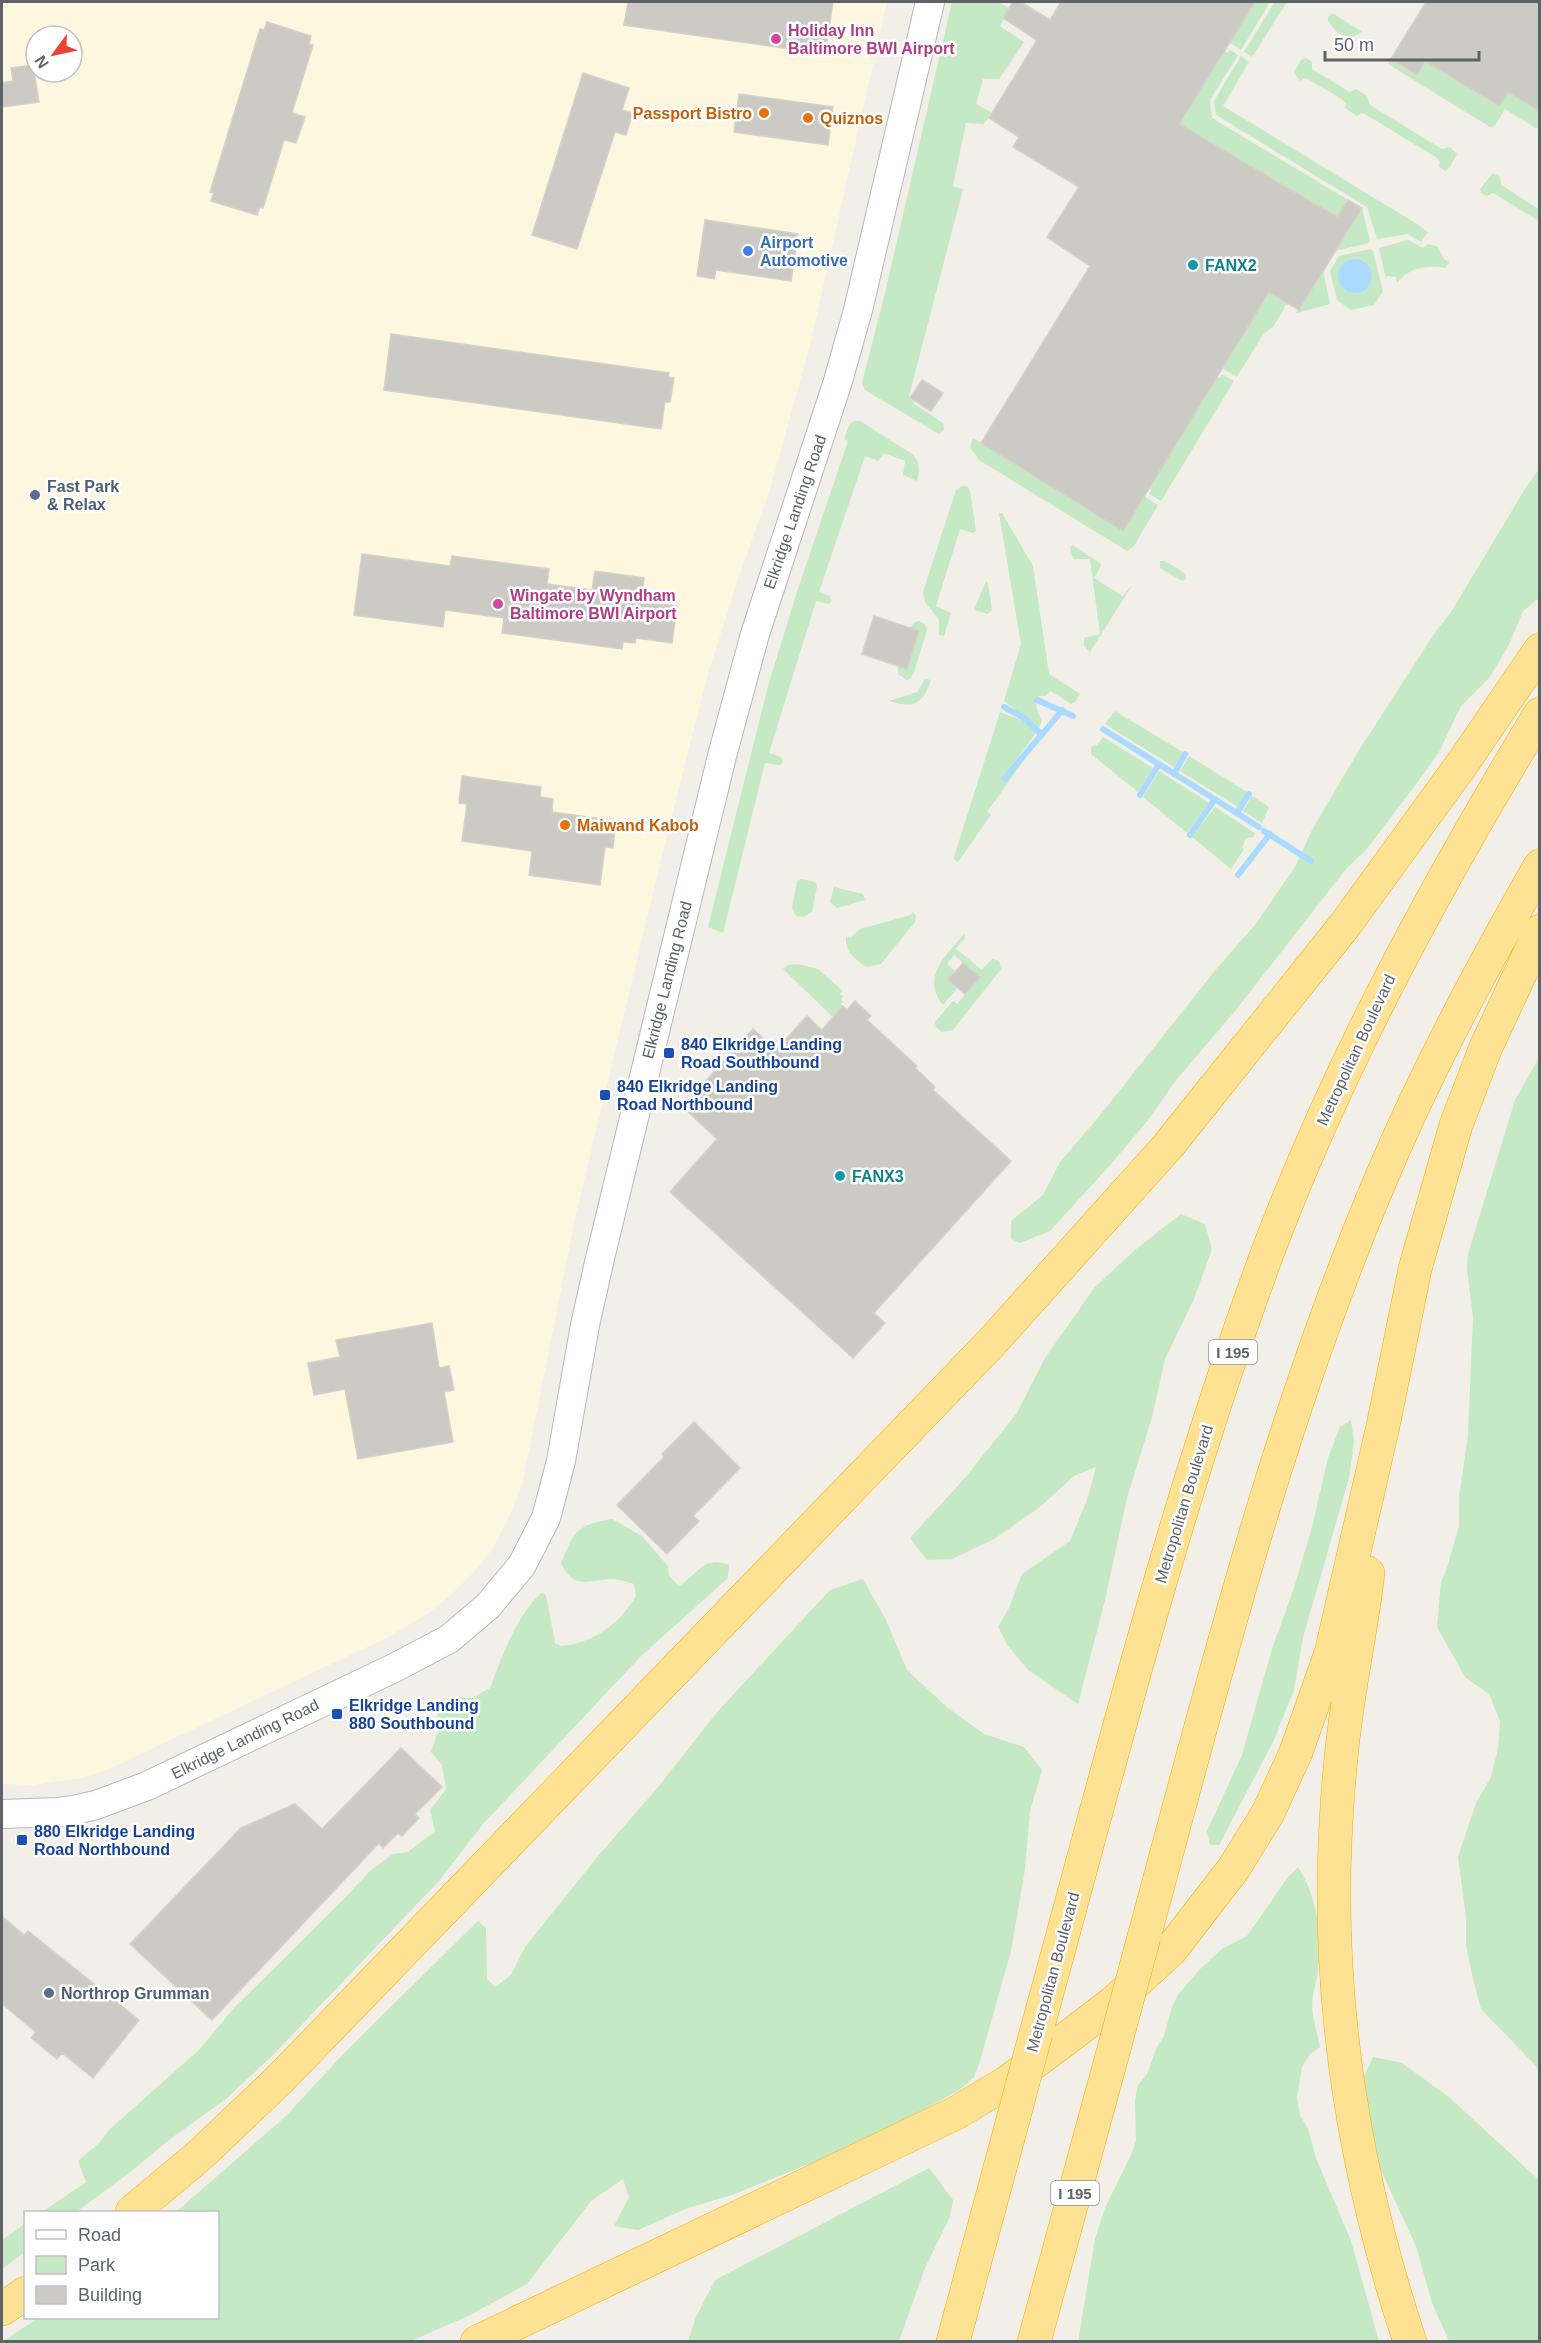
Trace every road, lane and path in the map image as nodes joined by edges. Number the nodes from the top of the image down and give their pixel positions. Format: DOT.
graph roads {
  1 [pos="930,2"];
  2 [pos="1539,650"];
  3 [pos="1539,714"];
  4 [pos="1539,866"];
  5 [pos="1539,932"];
  6 [pos="1383,1425"];
  7 [pos="2,1814"];
  8 [pos="133,2211"];
  9 [pos="24,2294"];
  10 [pos="2,2310"];
  11 [pos="477,2342"];
  12 [pos="953,2342"];
  13 [pos="1034,2342"];
  14 [pos="1410,2342"];
  1 -- 7 [label="street, Elkridge Landing Road"];
  2 -- 8 [label="highway"];
  3 -- 12 [label="highway, Metropolitan Boulevard / I 195, bridge"];
  4 -- 13 [label="highway, I 195, bridge"];
  5 -- 6 [label="highway"];
  6 -- 11 [label="highway"];
  6 -- 14 [label="highway"];
  9 -- 10 [label="highway"];
}
